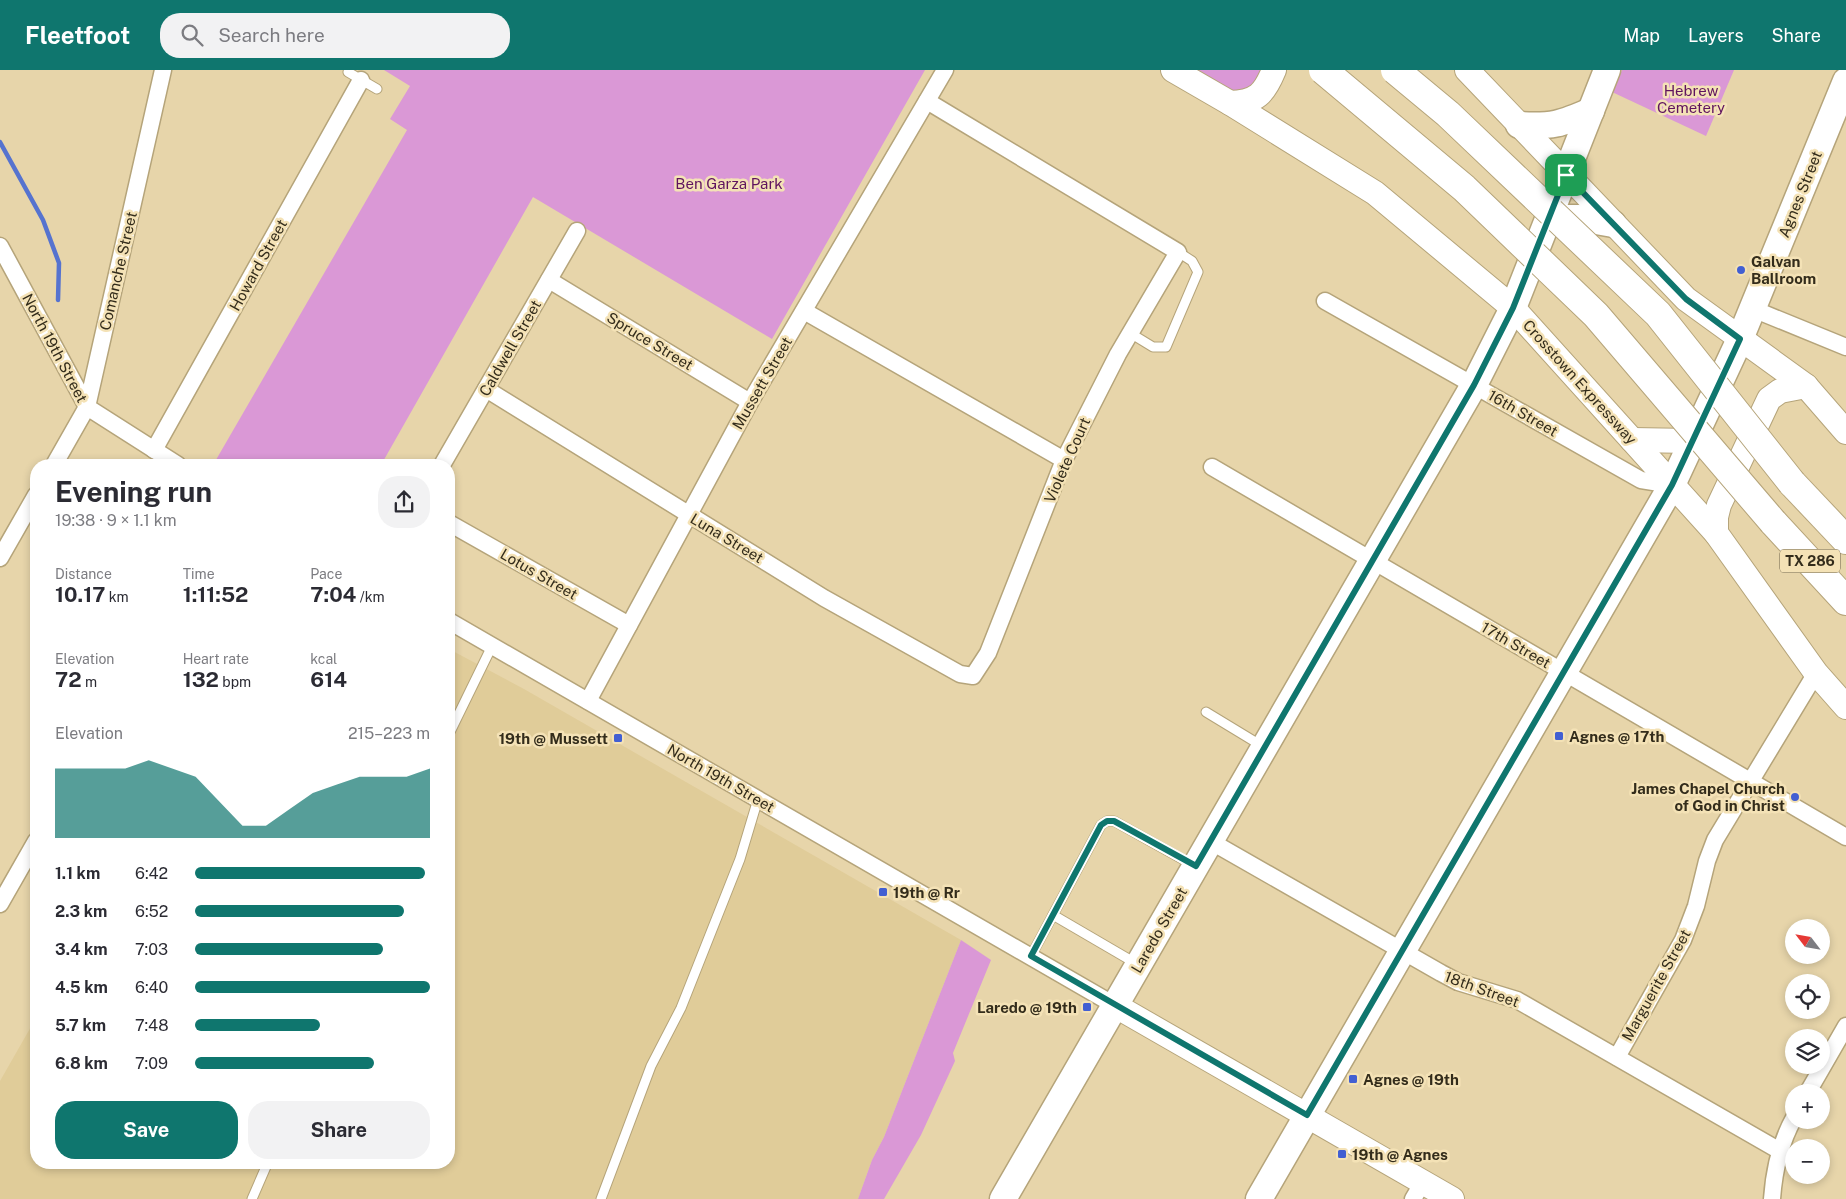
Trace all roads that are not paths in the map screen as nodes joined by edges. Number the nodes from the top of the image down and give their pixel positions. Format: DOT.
graph roads {
  1 [pos="163,70"];
  2 [pos="946,70"];
  3 [pos="1173,70"];
  4 [pos="1274,70"];
  5 [pos="1323,70"];
  6 [pos="1395,70"];
  7 [pos="1467,70"];
  8 [pos="1607,70"];
  9 [pos="355,76"];
  10 [pos="1846,81"];
  11 [pos="377,89"];
  12 [pos="927,101"];
  13 [pos="1230,103"];
  14 [pos="1591,111"];
  15 [pos="1519,125"];
  16 [pos="1566,175"];
  17 [pos="1548,218"];
  18 [pos="1613,224"];
  19 [pos="577,231"];
  20 [pos="0,246"];
  21 [pos="1178,252"];
  22 [pos="549,280"];
  23 [pos="1325,301"];
  24 [pos="1513,308"];
  25 [pos="1753,309"];
  26 [pos="804,311"];
  27 [pos="1130,333"];
  28 [pos="1740,339"];
  29 [pos="1846,347"];
  30 [pos="1474,385"];
  31 [pos="1806,386"];
  32 [pos="486,389"];
  33 [pos="750,402"];
  34 [pos="87,407"];
  35 [pos="1846,432"];
  36 [pos="1632,440"];
  37 [pos="1692,441"];
  38 [pos="154,450"];
  39 [pos="57,459"];
  40 [pos="168,459"];
  41 [pos="445,459"];
  42 [pos="1064,460"];
  43 [pos="1212,467"];
  44 [pos="1672,485"];
  45 [pos="30,506"];
  46 [pos="688,514"];
  47 [pos="455,526"];
  48 [pos="1716,533"];
  49 [pos="1846,540"];
  50 [pos="0,558"];
  51 [pos="1373,561"];
  52 [pos="1846,601"];
  53 [pos="455,624"];
  54 [pos="629,625"];
  55 [pos="492,646"];
  56 [pos="1564,673"];
  57 [pos="1816,673"];
  58 [pos="973,676"];
  59 [pos="588,701"];
  60 [pos="1846,707"];
  61 [pos="1206,712"];
  62 [pos="455,722"];
  63 [pos="1264,748"];
  64 [pos="1750,781"];
  65 [pos="758,799"];
  66 [pos="1846,837"];
  67 [pos="1210,841"];
  68 [pos="30,852"];
  69 [pos="1196,866"];
  70 [pos="0,904"];
  71 [pos="1053,915"];
  72 [pos="1402,952"];
  73 [pos="1031,956"];
  74 [pos="1139,965"];
  75 [pos="1116,1006"];
  76 [pos="1846,1026"];
  77 [pos="1617,1057"];
  78 [pos="1813,1084"];
  79 [pos="1307,1115"];
  80 [pos="1789,1129"];
  81 [pos="1780,1151"];
  82 [pos="265,1169"];
  83 [pos="1418,1190"];
  84 [pos="252,1199"];
  85 [pos="600,1199"];
  86 [pos="1003,1199"];
  87 [pos="1259,1199"];
  88 [pos="1452,1199"];
  89 [pos="1772,1199"];
  1 -- 34 [label="street, Comanche Street"];
  2 -- 12 [label="street, Mussett Street"];
  3 -- 13 [label="main road, Crosstown Expressway"];
  4 -- 13 [label="main road"];
  5 -- 52 [label="highway, TX 286, bridge"];
  6 -- 49 [label="highway, TX 286, bridge"];
  7 -- 15 [label="main road"];
  8 -- 14 [label="main road, Laredo Street"];
  9 -- 11 [label="lane"];
  9 -- 38 [label="street, Howard Street"];
  10 -- 25 [label="main road, Agnes Street"];
  12 -- 21 [label="street"];
  12 -- 26 [label="street, Mussett Street"];
  13 -- 24 [label="main road, Crosstown Expressway"];
  14 -- 15 [label="main road"];
  14 -- 16 [label="main road, Laredo Street"];
  15 -- 16 [label="main road"];
  16 -- 17 [label="main road, Laredo Street"];
  16 -- 18 [label="main road"];
  17 -- 18 [label="main road"];
  17 -- 24 [label="main road, Laredo Street"];
  18 -- 28 [label="main road"];
  19 -- 22 [label="street, Caldwell Street"];
  20 -- 34 [label="street, North 19th Street"];
  21 -- 27 [label="street, Violete Court"];
  21 -- 27 [label="lane"];
  22 -- 32 [label="street, Caldwell Street"];
  22 -- 33 [label="street, Spruce Street"];
  23 -- 30 [label="street, 16th Street"];
  24 -- 30 [label="main road, Laredo Street"];
  24 -- 36 [label="main road, Crosstown Expressway"];
  25 -- 28 [label="main road, Agnes Street"];
  25 -- 29 [label="street"];
  26 -- 33 [label="street, Mussett Street"];
  26 -- 42 [label="street"];
  27 -- 42 [label="street, Violete Court"];
  28 -- 31 [label="main road"];
  28 -- 37 [label="main road, Agnes Street"];
  30 -- 44 [label="street, 16th Street"];
  30 -- 51 [label="main road, Laredo Street"];
  31 -- 35 [label="main road"];
  31 -- 48 [label="main road"];
  32 -- 41 [label="street, Caldwell Street"];
  32 -- 46 [label="street, Luna Street"];
  33 -- 46 [label="street, Mussett Street"];
  34 -- 38 [label="street, North 19th Street"];
  34 -- 39 [label="street, Comanche Street"];
  36 -- 37 [label="main road"];
  36 -- 44 [label="main road, Crosstown Expressway"];
  37 -- 44 [label="main road, Agnes Street"];
  38 -- 40 [label="street, North 19th Street"];
  42 -- 58 [label="street, Violete Court"];
  43 -- 51 [label="street, 17th Street"];
  44 -- 48 [label="main road, Crosstown Expressway"];
  44 -- 56 [label="main road, Agnes Street"];
  45 -- 50 [label="street"];
  46 -- 54 [label="street, Mussett Street"];
  46 -- 58 [label="street, Luna Street"];
  47 -- 54 [label="street, Lotus Street"];
  48 -- 57 [label="main road, Crosstown Expressway"];
  51 -- 56 [label="street, 17th Street"];
  51 -- 63 [label="main road, Laredo Street"];
  53 -- 55 [label="street, North 19th Street"];
  54 -- 59 [label="street, Mussett Street"];
  55 -- 59 [label="street, North 19th Street"];
  55 -- 62 [label="lane"];
  56 -- 64 [label="street, 17th Street"];
  56 -- 72 [label="main road, Agnes Street"];
  57 -- 60 [label="main road, Crosstown Expressway"];
  57 -- 64 [label="street, Marguerite Street"];
  59 -- 65 [label="street, North 19th Street"];
  61 -- 63 [label="lane"];
  63 -- 67 [label="main road, Laredo Street"];
  64 -- 66 [label="street, 17th Street"];
  64 -- 77 [label="street, Marguerite Street"];
  65 -- 73 [label="street, North 19th Street"];
  65 -- 85 [label="lane"];
  67 -- 69 [label="main road, Laredo Street"];
  67 -- 72 [label="street, 18th Street"];
  68 -- 70 [label="street"];
  69 -- 71 [label="lane"];
  69 -- 74 [label="main road, Laredo Street"];
  71 -- 73 [label="lane"];
  71 -- 74 [label="lane"];
  72 -- 77 [label="street, 18th Street"];
  72 -- 79 [label="main road, Agnes Street"];
  73 -- 75 [label="street, North 19th Street"];
  74 -- 75 [label="main road, Laredo Street"];
  75 -- 79 [label="main road"];
  75 -- 86 [label="main road, Laredo Street"];
  76 -- 78 [label="street"];
  77 -- 81 [label="street, 18th Street"];
  79 -- 83 [label="main road"];
  79 -- 87 [label="main road, Agnes Street"];
  80 -- 81 [label="street"];
  81 -- 89 [label="street"];
  82 -- 84 [label="lane"];
  83 -- 88 [label="main road"];
}
